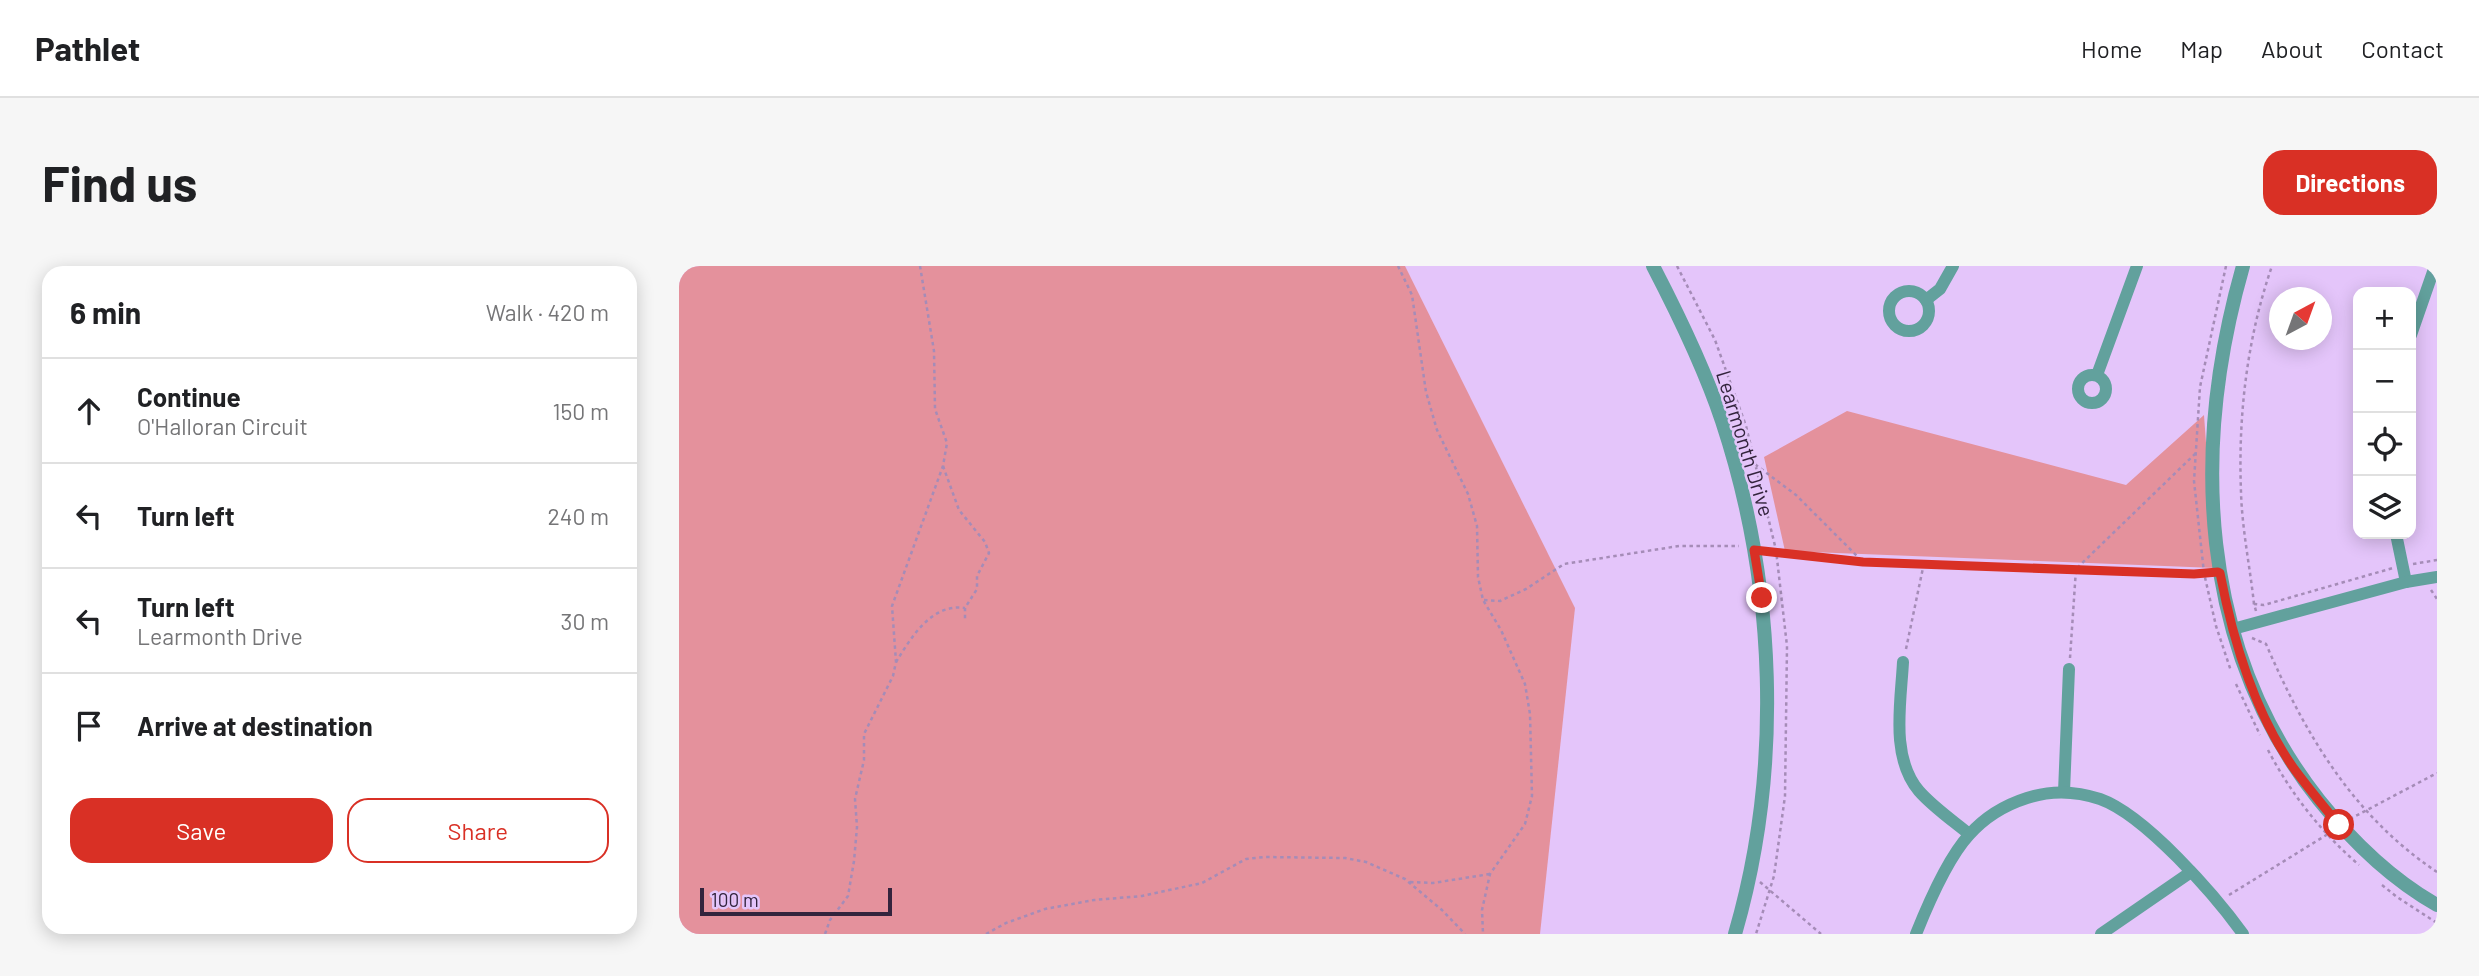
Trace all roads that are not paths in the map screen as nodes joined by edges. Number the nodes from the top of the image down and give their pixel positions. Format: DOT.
graph roads {
  1 [pos="1653,266"];
  2 [pos="1953,266"];
  3 [pos="2137,266"];
  4 [pos="2243,266"];
  5 [pos="2435,266"];
  6 [pos="1926,300"];
  7 [pos="2416,321"];
  8 [pos="2097,375"];
  9 [pos="2397,539"];
  10 [pos="2437,577"];
  11 [pos="2406,582"];
  12 [pos="2233,629"];
  13 [pos="1903,662"];
  14 [pos="2069,669"];
  15 [pos="2064,792"];
  16 [pos="1969,834"];
  17 [pos="2191,872"];
  18 [pos="2437,905"];
  19 [pos="1735,934"];
  20 [pos="1916,934"];
  21 [pos="2101,934"];
  22 [pos="2243,934"];
  1 -- 19 [label="street, Learmonth Drive"];
  2 -- 6 [label="street"];
  3 -- 8 [label="street"];
  4 -- 12 [label="street"];
  5 -- 7 [label="street"];
  9 -- 11 [label="street"];
  10 -- 11 [label="street"];
  11 -- 12 [label="street"];
  12 -- 18 [label="street"];
  13 -- 16 [label="street"];
  14 -- 15 [label="street"];
  15 -- 16 [label="street"];
  15 -- 17 [label="street"];
  16 -- 20 [label="street"];
  17 -- 21 [label="street"];
  17 -- 22 [label="street"];
}
